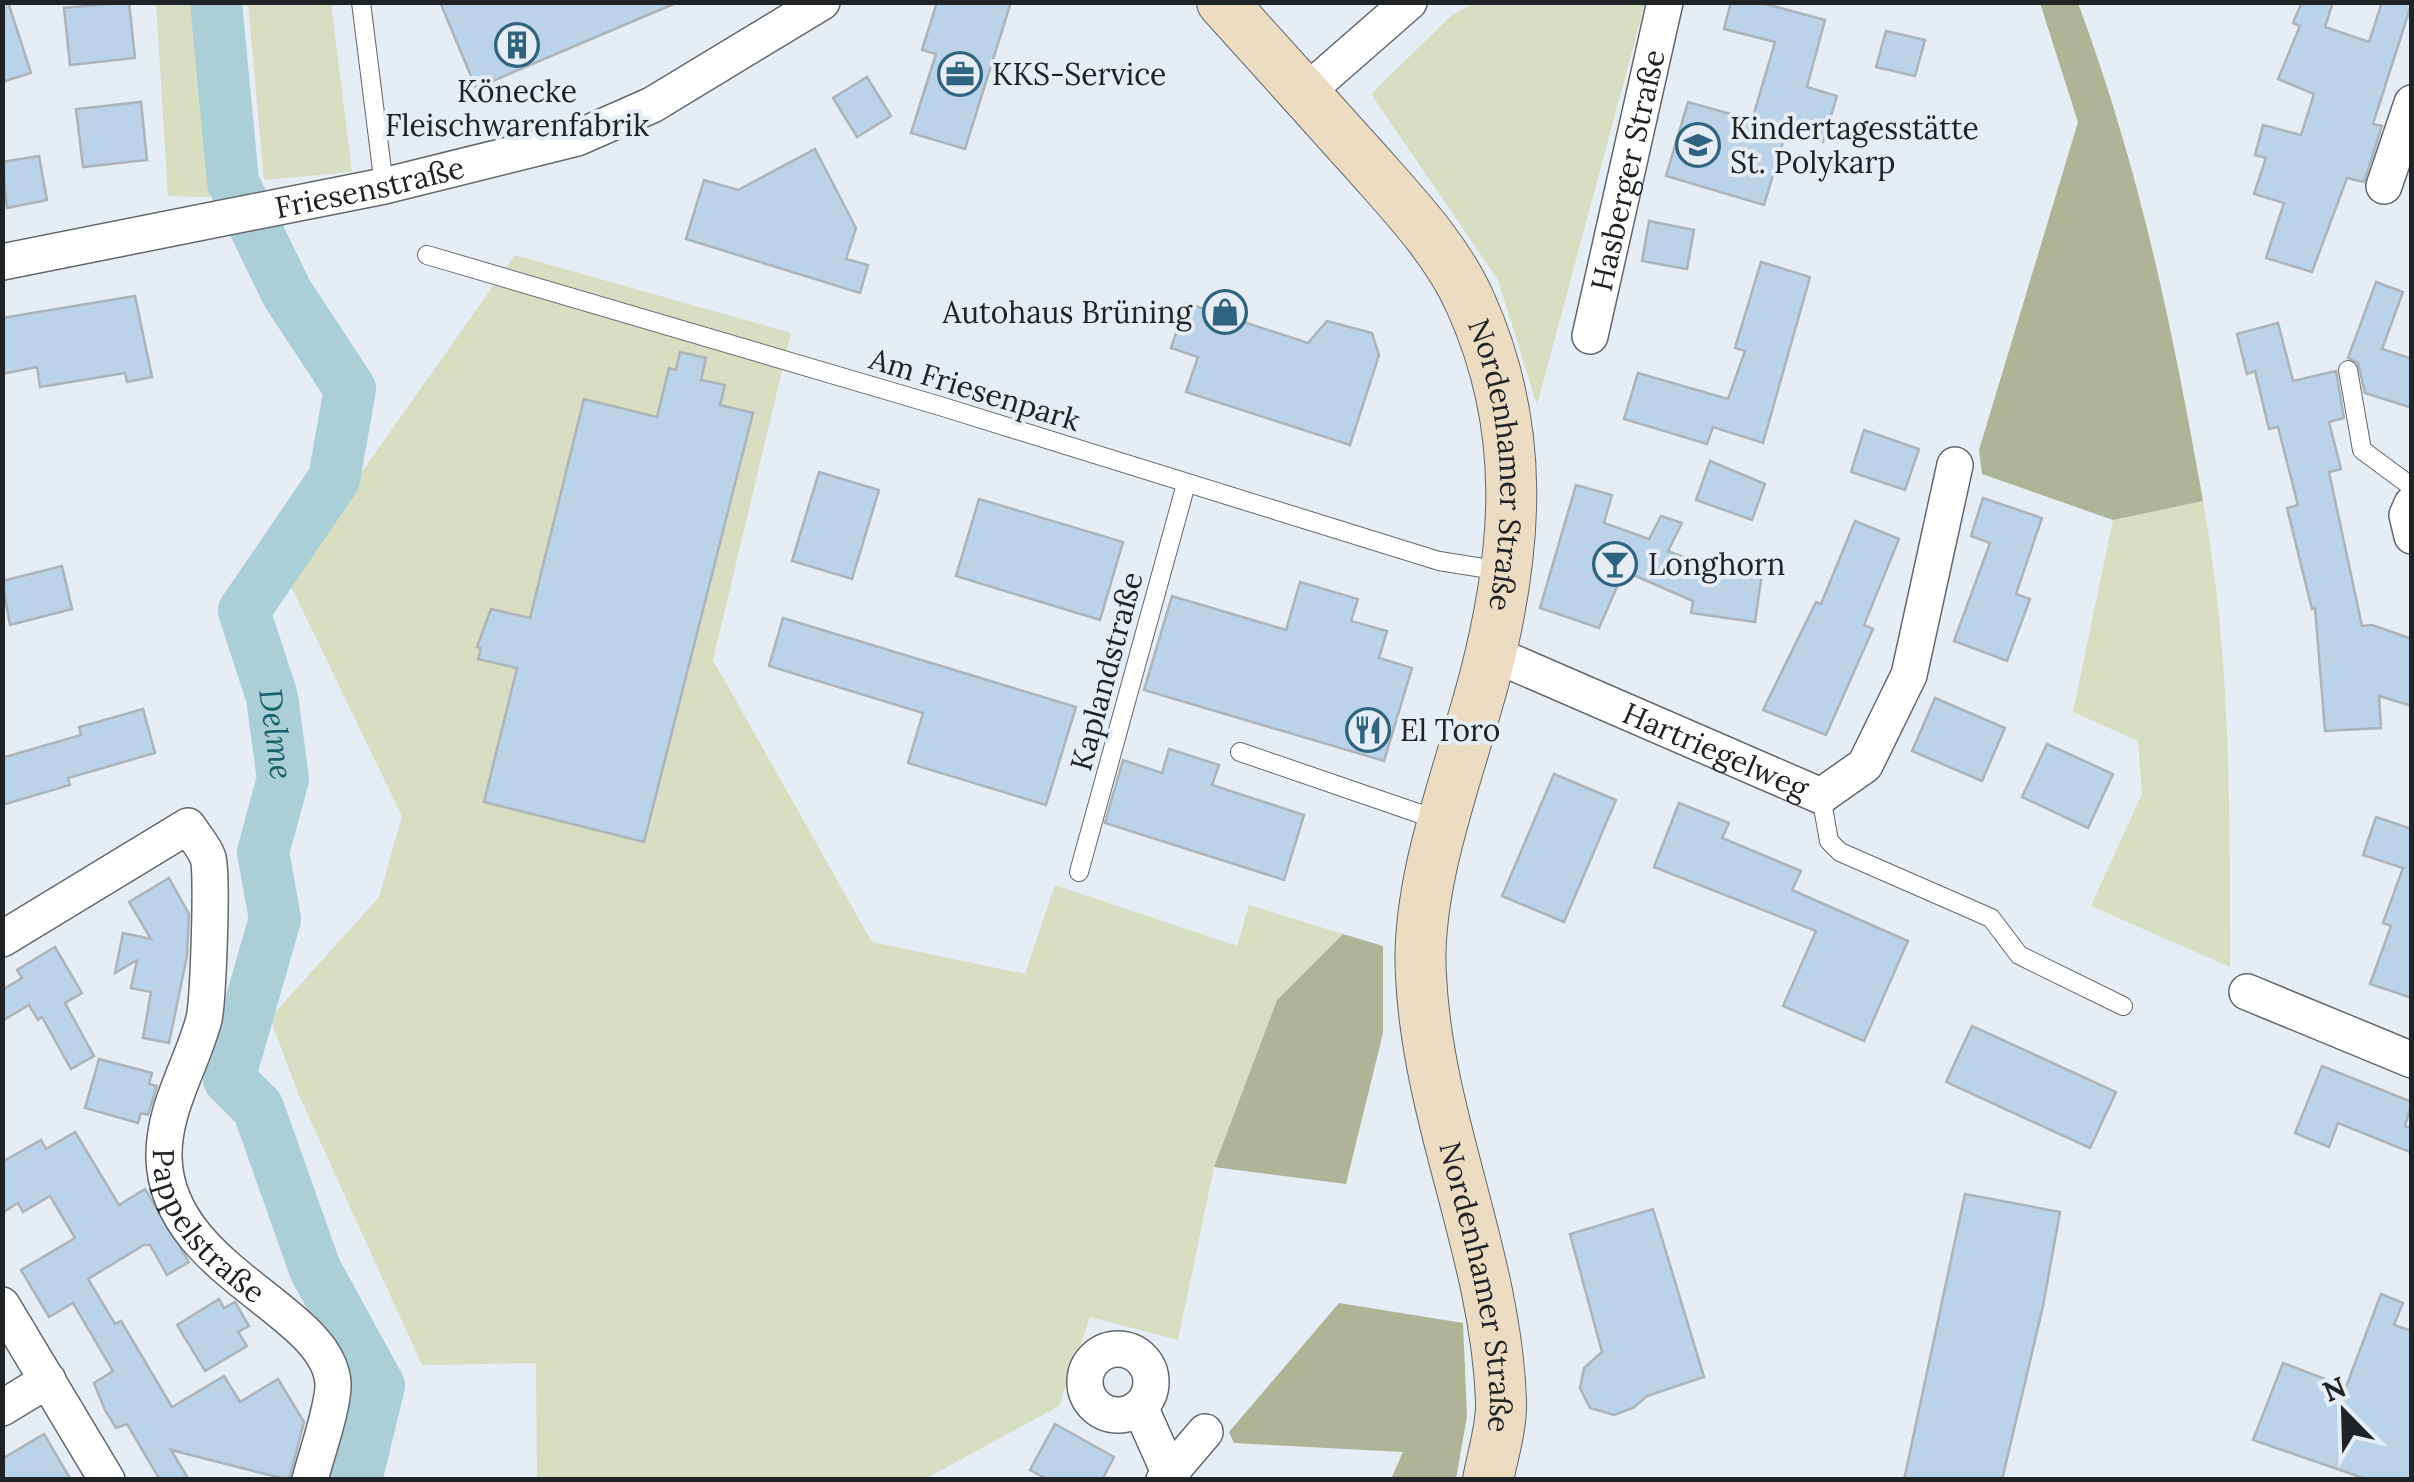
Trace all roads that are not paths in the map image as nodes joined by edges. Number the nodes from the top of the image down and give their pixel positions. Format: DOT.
graph roads {
  1 [pos="362,2"];
  2 [pos="822,2"];
  3 [pos="1222,2"];
  4 [pos="1409,2"];
  5 [pos="1666,2"];
  6 [pos="1305,93"];
  7 [pos="2412,103"];
  8 [pos="384,186"];
  9 [pos="2384,186"];
  10 [pos="427,255"];
  11 [pos="2,262"];
  12 [pos="1590,336"];
  13 [pos="2348,370"];
  14 [pos="1956,465"];
  15 [pos="1186,484"];
  16 [pos="2412,488"];
  17 [pos="2412,504"];
  18 [pos="2412,536"];
  19 [pos="1508,572"];
  20 [pos="1491,653"];
  21 [pos="1240,752"];
  22 [pos="1821,796"];
  23 [pos="1446,823"];
  24 [pos="1078,872"];
  25 [pos="2,940"];
  26 [pos="2247,992"];
  27 [pos="2123,1006"];
  28 [pos="2412,1060"];
  29 [pos="2,1305"];
  30 [pos="48,1380"];
  31 [pos="2,1408"];
  32 [pos="1140,1408"];
  33 [pos="1205,1432"];
  34 [pos="1166,1476"];
  35 [pos="107,1480"];
  36 [pos="310,1480"];
  37 [pos="1488,1480"];
  1 -- 8 [label="lane"];
  2 -- 8 [label="street, Friesenstraße"];
  3 -- 6 [label="street, Nordenhamer Straße"];
  4 -- 6 [label="street"];
  5 -- 12 [label="street, Hasberger Straße"];
  6 -- 19 [label="street, Nordenhamer Straße"];
  7 -- 9 [label="street"];
  8 -- 11 [label="street, Friesenstraße"];
  10 -- 15 [label="lane, Am Friesenpark"];
  13 -- 16 [label="lane"];
  14 -- 22 [label="street, Hartriegelweg"];
  15 -- 19 [label="lane, Am Friesenpark"];
  15 -- 24 [label="lane, Kaplandstraße"];
  17 -- 18 [label="street"];
  19 -- 20 [label="street, Nordenhamer Straße"];
  20 -- 22 [label="street, Hartriegelweg"];
  20 -- 23 [label="street, Nordenhamer Straße"];
  21 -- 23 [label="lane"];
  22 -- 27 [label="lane"];
  23 -- 37 [label="street, Nordenhamer Straße"];
  25 -- 36 [label="street, Pappelstraße"];
  26 -- 28 [label="street"];
  29 -- 30 [label="street"];
  30 -- 31 [label="street"];
  30 -- 35 [label="street"];
  32 -- 34 [label="street"];
  33 -- 34 [label="street"];
}
